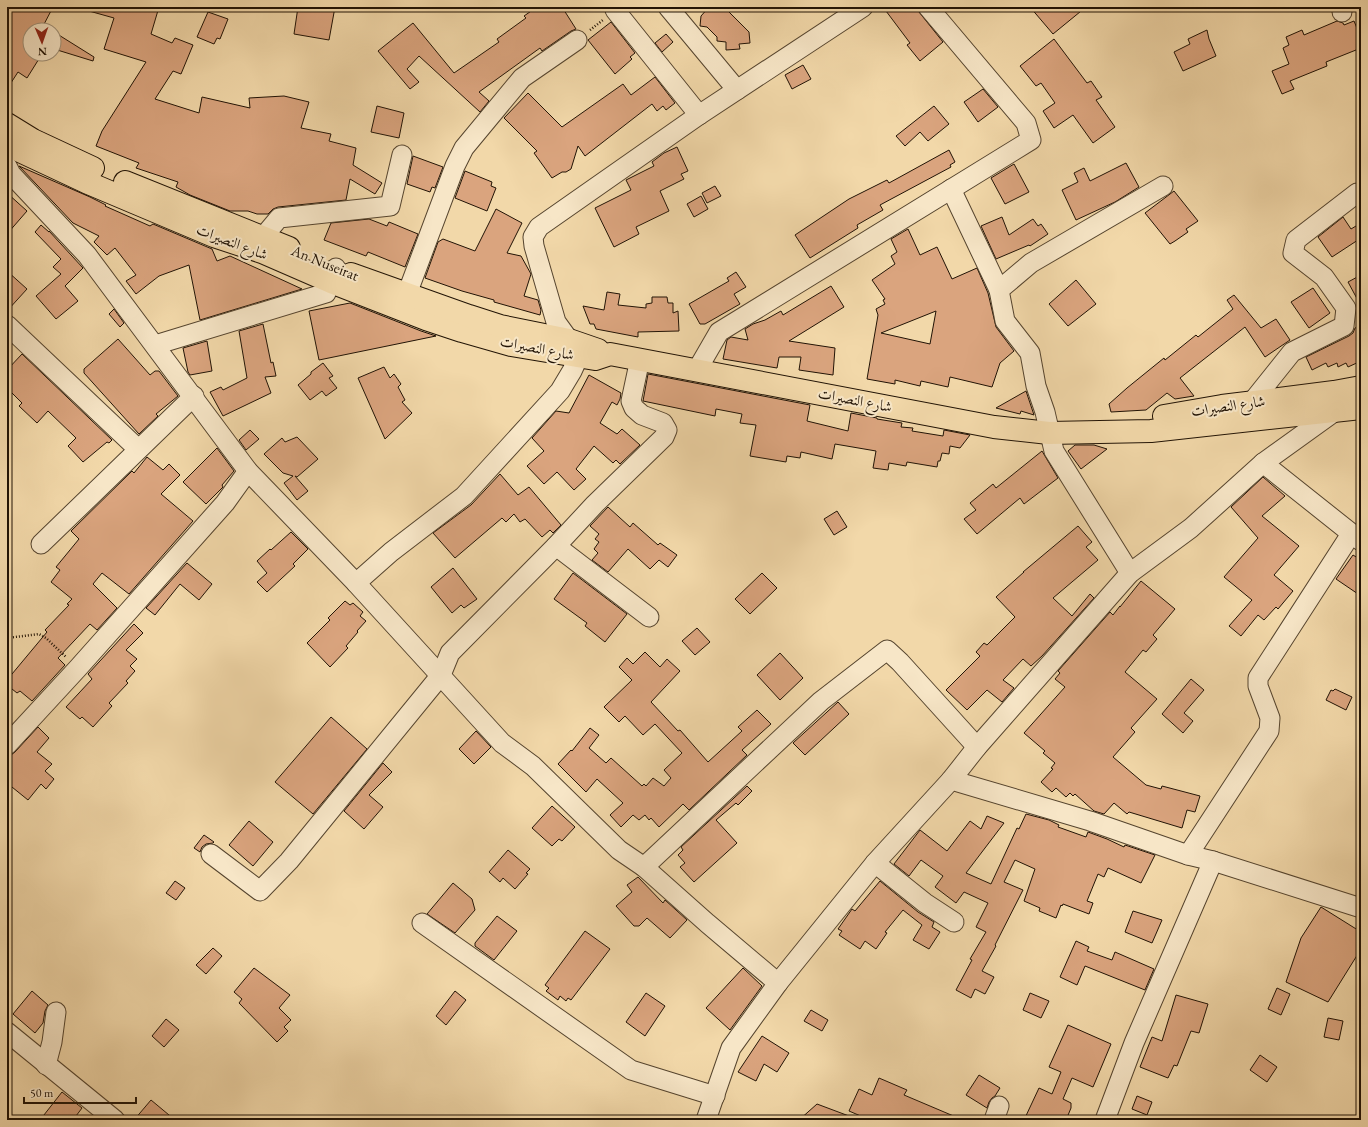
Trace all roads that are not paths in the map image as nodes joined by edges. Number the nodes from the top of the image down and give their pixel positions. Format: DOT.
graph roads {
  1 [pos="668,7"];
  2 [pos="863,7"];
  3 [pos="928,7"];
  4 [pos="615,10"];
  5 [pos="577,40"];
  6 [pos="736,90"];
  7 [pos="699,115"];
  8 [pos="7,124"];
  9 [pos="7,145"];
  10 [pos="402,154"];
  11 [pos="7,166"];
  12 [pos="1163,186"];
  13 [pos="951,189"];
  14 [pos="1357,193"];
  15 [pos="263,237"];
  16 [pos="333,275"];
  17 [pos="999,290"];
  18 [pos="407,294"];
  19 [pos="7,324"];
  20 [pos="155,344"];
  21 [pos="577,347"];
  22 [pos="610,354"];
  23 [pos="640,359"];
  24 [pos="697,370"];
  25 [pos="1361,387"];
  26 [pos="194,396"];
  27 [pos="1252,402"];
  28 [pos="1361,408"];
  29 [pos="1334,412"];
  30 [pos="1097,432"];
  31 [pos="1050,433"];
  32 [pos="138,449"];
  33 [pos="1263,463"];
  34 [pos="248,471"];
  35 [pos="1356,538"];
  36 [pos="41,544"];
  37 [pos="556,546"];
  38 [pos="1130,573"];
  39 [pos="356,583"];
  40 [pos="649,617"];
  41 [pos="441,676"];
  42 [pos="7,745"];
  43 [pos="977,747"];
  44 [pos="951,780"];
  45 [pos="211,854"];
  46 [pos="1188,855"];
  47 [pos="1213,861"];
  48 [pos="875,863"];
  49 [pos="644,867"];
  50 [pos="1361,908"];
  51 [pos="422,922"];
  52 [pos="954,922"];
  53 [pos="778,983"];
  54 [pos="56,1012"];
  55 [pos="7,1032"];
  56 [pos="46,1065"];
  57 [pos="715,1096"];
  58 [pos="115,1120"];
  59 [pos="706,1120"];
  60 [pos="1105,1120"];
  1 -- 6 [label="street"];
  2 -- 6 [label="street"];
  3 -- 13 [label="street"];
  4 -- 7 [label="street"];
  5 -- 18 [label="street"];
  6 -- 7 [label="street"];
  7 -- 21 [label="street"];
  8 -- 15 [label="main road, An Nuseirat"];
  9 -- 16 [label="main road, شارع النصيرات"];
  10 -- 15 [label="street"];
  11 -- 20 [label="street"];
  12 -- 17 [label="street"];
  13 -- 17 [label="street"];
  13 -- 24 [label="street"];
  14 -- 27 [label="street"];
  15 -- 16 [label="main road, An Nuseirat"];
  16 -- 18 [label="main road, An Nuseirat"];
  16 -- 20 [label="street"];
  16 -- 21 [label="main road, شارع النصيرات"];
  17 -- 31 [label="street"];
  18 -- 21 [label="main road, An Nuseirat"];
  19 -- 32 [label="street"];
  20 -- 26 [label="street"];
  21 -- 22 [label="main road, An Nuseirat"];
  21 -- 39 [label="street"];
  22 -- 23 [label="main road, شارع النصيرات"];
  23 -- 24 [label="main road, شارع النصيرات"];
  23 -- 37 [label="street"];
  24 -- 31 [label="main road, شارع النصيرات"];
  25 -- 27 [label="main road, شارع النصيرات"];
  26 -- 32 [label="street"];
  26 -- 34 [label="street"];
  27 -- 30 [label="main road, شارع النصيرات"];
  28 -- 29 [label="main road, شارع النصيرات"];
  29 -- 30 [label="main road, شارع النصيرات"];
  29 -- 33 [label="street"];
  30 -- 31 [label="main road, شارع النصيرات"];
  31 -- 38 [label="street"];
  32 -- 36 [label="street"];
  33 -- 35 [label="street"];
  33 -- 38 [label="street"];
  34 -- 39 [label="street"];
  34 -- 42 [label="street"];
  35 -- 46 [label="street"];
  37 -- 40 [label="street"];
  37 -- 41 [label="street"];
  38 -- 43 [label="street"];
  39 -- 41 [label="street"];
  41 -- 45 [label="street"];
  41 -- 49 [label="street"];
  43 -- 44 [label="street"];
  43 -- 49 [label="street"];
  44 -- 46 [label="street"];
  44 -- 48 [label="street"];
  46 -- 47 [label="street"];
  47 -- 50 [label="street"];
  47 -- 60 [label="street"];
  48 -- 52 [label="street"];
  48 -- 53 [label="street"];
  49 -- 53 [label="street"];
  51 -- 57 [label="street"];
  53 -- 57 [label="street"];
  54 -- 56 [label="street"];
  55 -- 56 [label="street"];
  56 -- 58 [label="street"];
  57 -- 59 [label="street"];
}
